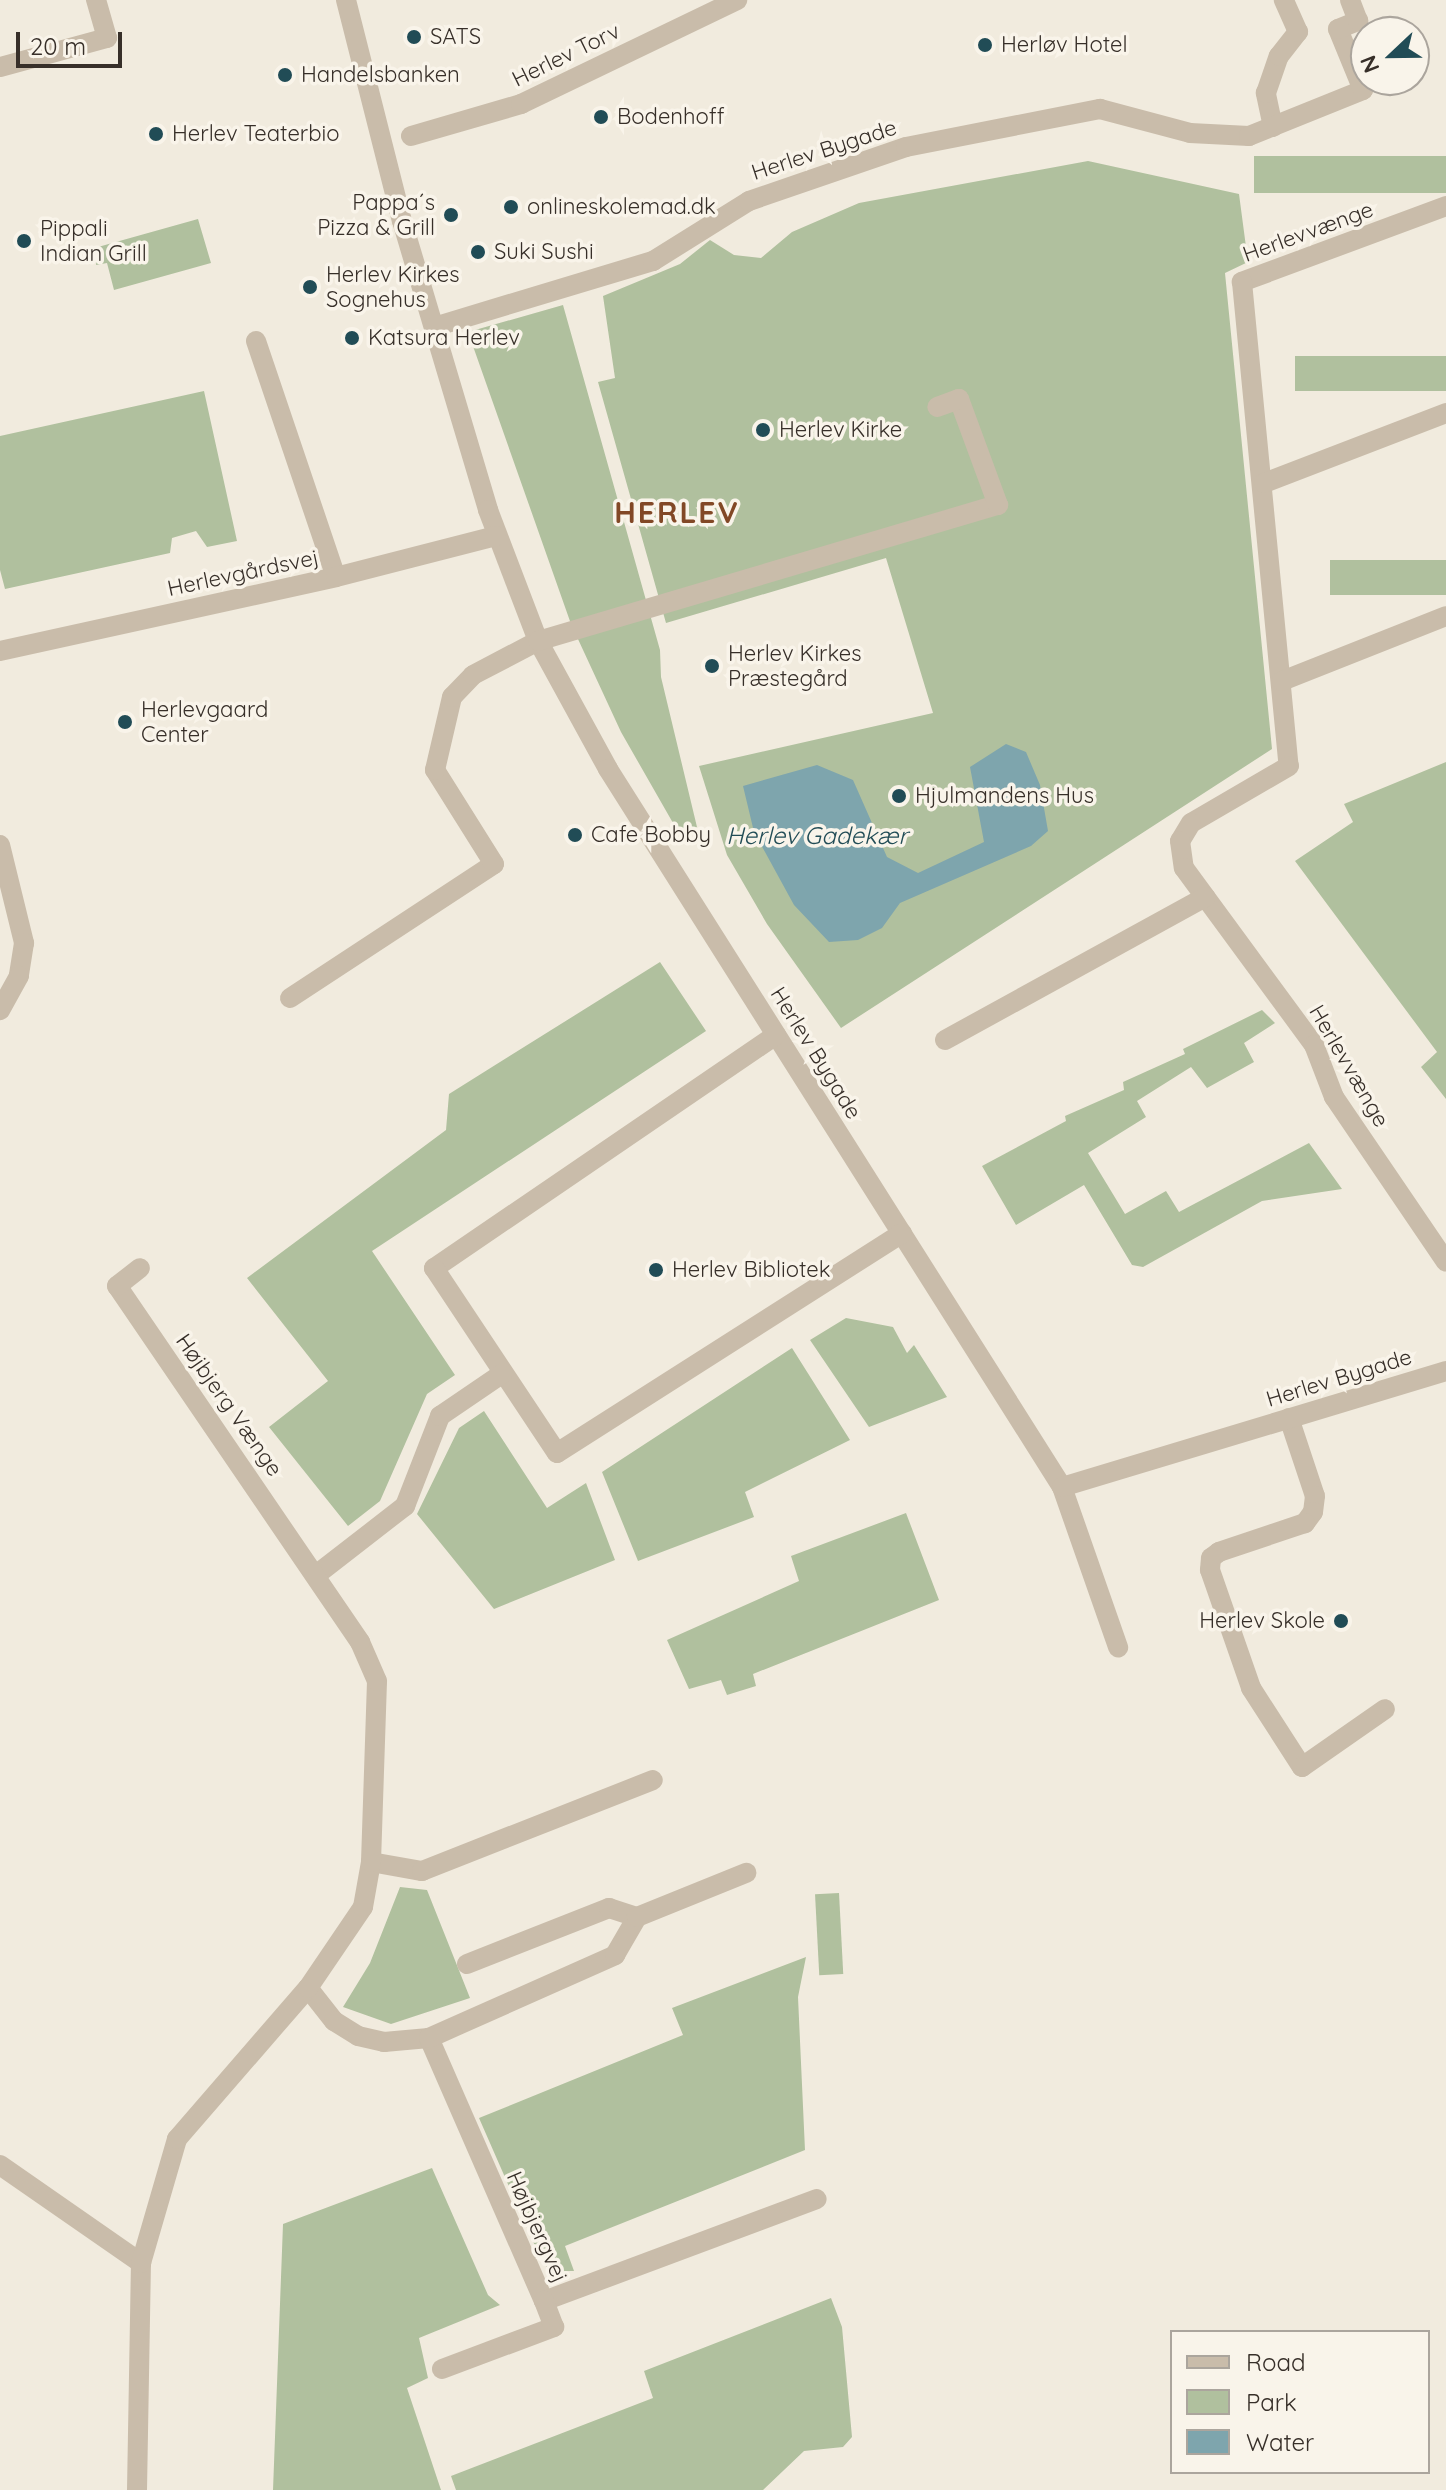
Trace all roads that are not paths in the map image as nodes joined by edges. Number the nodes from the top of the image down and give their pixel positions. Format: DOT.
graph roads {
  1 [pos="96,0"];
  2 [pos="346,0"];
  3 [pos="737,0"];
  4 [pos="1284,0"];
  5 [pos="1350,0"];
  6 [pos="0,67"];
  7 [pos="1273,127"];
  8 [pos="411,136"];
  9 [pos="1446,206"];
  10 [pos="434,327"];
  11 [pos="256,341"];
  12 [pos="937,407"];
  13 [pos="1446,413"];
  14 [pos="1264,483"];
  15 [pos="496,536"];
  16 [pos="336,577"];
  17 [pos="1446,616"];
  18 [pos="538,641"];
  19 [pos="0,651"];
  20 [pos="1282,681"];
  21 [pos="0,845"];
  22 [pos="1205,897"];
  23 [pos="290,998"];
  24 [pos="0,1010"];
  25 [pos="776,1035"];
  26 [pos="945,1040"];
  27 [pos="902,1233"];
  28 [pos="1446,1262"];
  29 [pos="140,1268"];
  30 [pos="1446,1371"];
  31 [pos="503,1373"];
  32 [pos="1289,1418"];
  33 [pos="1062,1487"];
  34 [pos="316,1575"];
  35 [pos="1118,1647"];
  36 [pos="1385,1709"];
  37 [pos="653,1780"];
  38 [pos="371,1862"];
  39 [pos="746,1873"];
  40 [pos="637,1917"];
  41 [pos="467,1964"];
  42 [pos="308,1988"];
  43 [pos="429,2038"];
  44 [pos="0,2165"];
  45 [pos="817,2199"];
  46 [pos="141,2263"];
  47 [pos="544,2301"];
  48 [pos="442,2369"];
  49 [pos="137,2490"];
  1 -- 6 [label="street"];
  2 -- 10 [label="street, Herlev Bygade"];
  3 -- 8 [label="street, Herlev Torv"];
  4 -- 7 [label="street"];
  5 -- 7 [label="street"];
  7 -- 10 [label="street, Herlev Bygade"];
  9 -- 14 [label="street, Herlevvænge"];
  10 -- 15 [label="street, Herlev Bygade"];
  11 -- 16 [label="street"];
  12 -- 18 [label="street"];
  13 -- 14 [label="street"];
  14 -- 20 [label="street, Herlevvænge"];
  15 -- 16 [label="street, Herlevgårdsvej"];
  15 -- 18 [label="street, Herlev Bygade"];
  16 -- 19 [label="street, Herlevgårdsvej"];
  17 -- 20 [label="street"];
  18 -- 23 [label="street"];
  18 -- 25 [label="street, Herlev Bygade"];
  20 -- 22 [label="street, Herlevvænge"];
  21 -- 24 [label="street"];
  22 -- 26 [label="street"];
  22 -- 28 [label="street, Herlevvænge"];
  25 -- 27 [label="street, Herlev Bygade"];
  25 -- 31 [label="street"];
  27 -- 31 [label="street"];
  27 -- 33 [label="street, Herlev Bygade"];
  29 -- 34 [label="street, Højbjerg Vænge"];
  30 -- 32 [label="street, Herlev Bygade"];
  31 -- 34 [label="street"];
  32 -- 33 [label="street, Herlev Bygade"];
  32 -- 36 [label="street"];
  33 -- 35 [label="street, Herlev Bygade"];
  34 -- 38 [label="street"];
  37 -- 38 [label="street"];
  38 -- 42 [label="street"];
  39 -- 40 [label="street"];
  40 -- 41 [label="street"];
  40 -- 43 [label="street"];
  42 -- 43 [label="street"];
  42 -- 46 [label="street"];
  43 -- 47 [label="street, Højbjergvej"];
  44 -- 46 [label="street"];
  45 -- 47 [label="street, Højbjergvej"];
  46 -- 49 [label="street"];
  47 -- 48 [label="street"];
}
